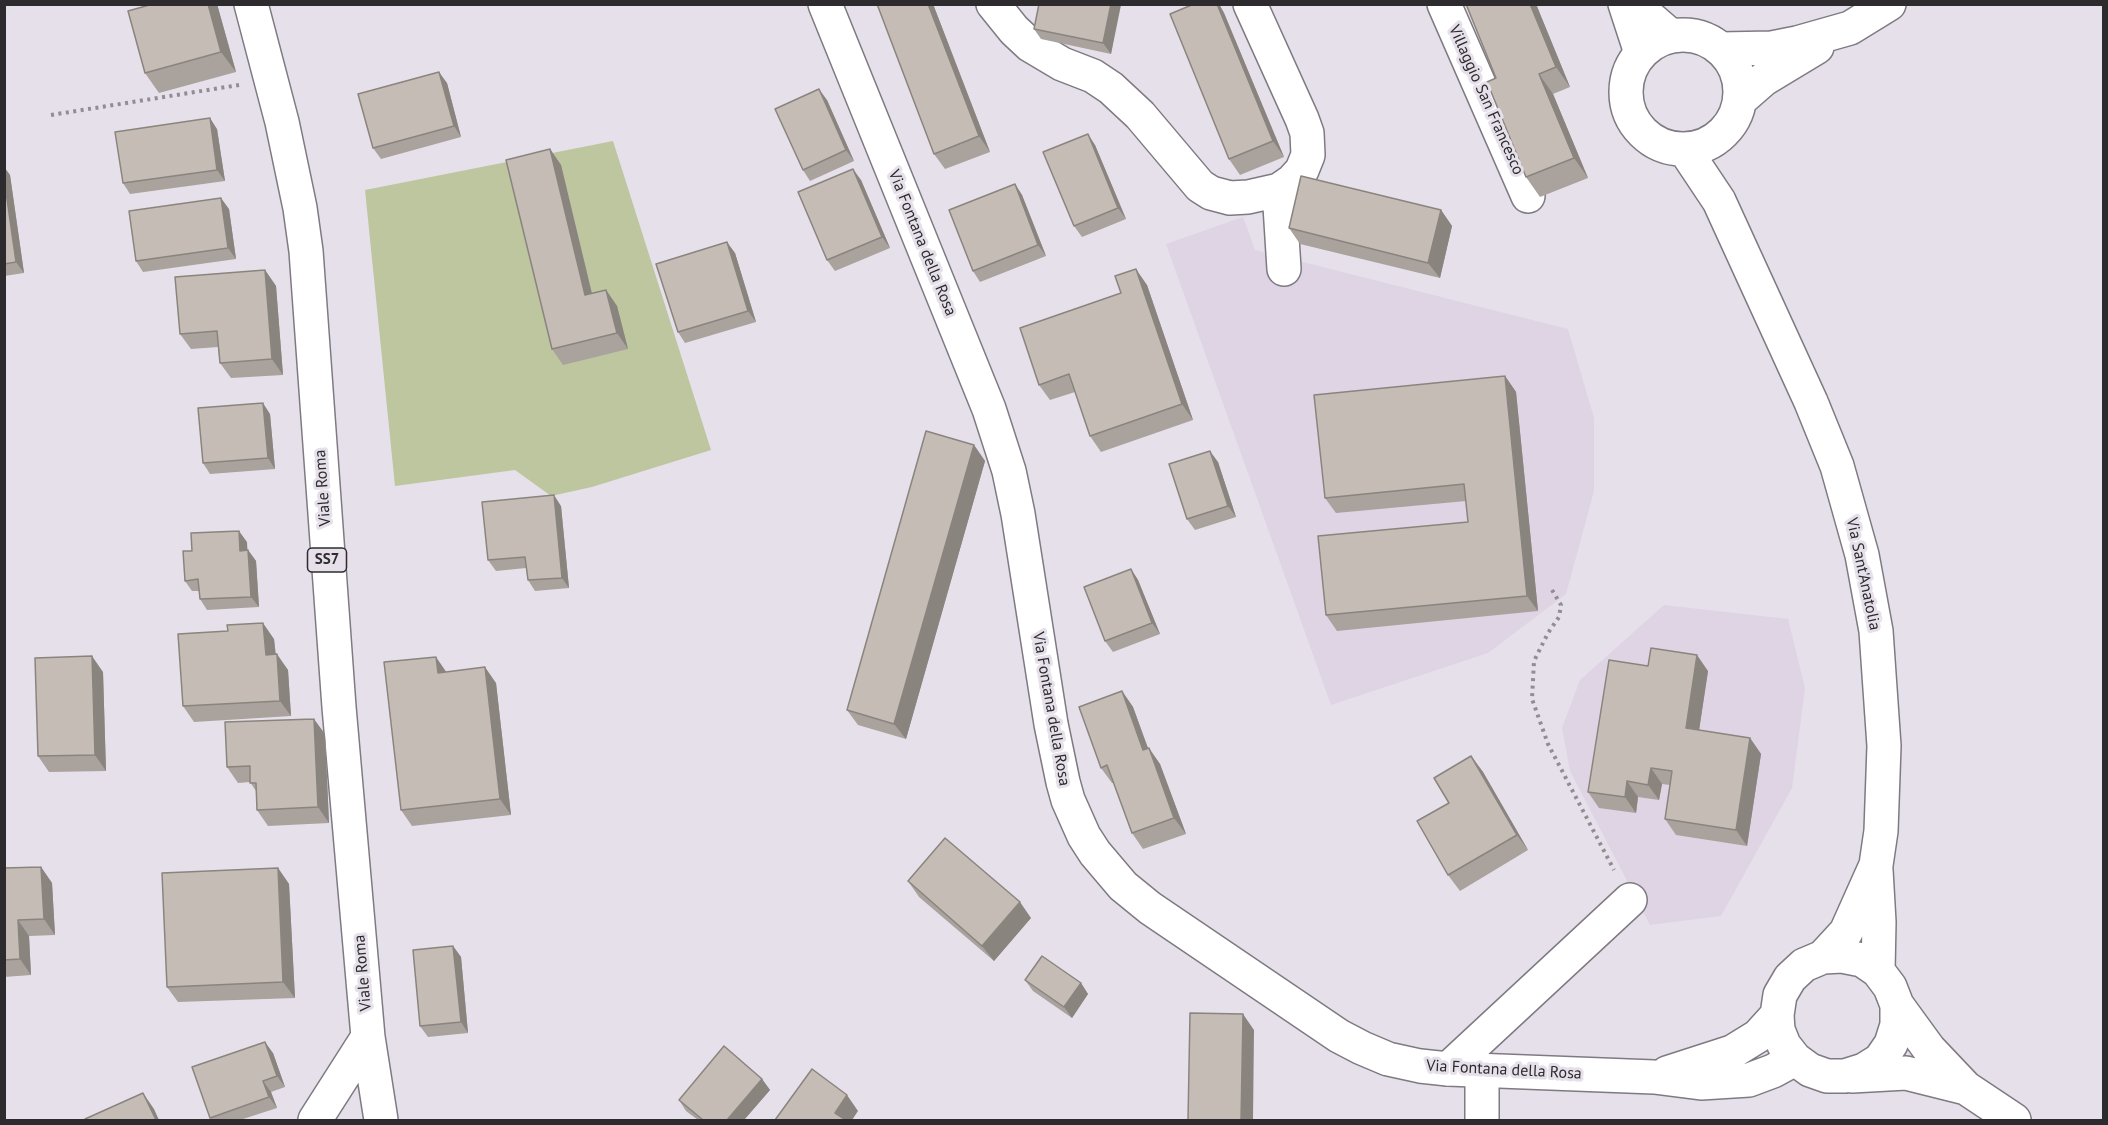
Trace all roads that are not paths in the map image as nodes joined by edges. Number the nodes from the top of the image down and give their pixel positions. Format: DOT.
graph roads {
  1 [pos="251,4"];
  2 [pos="825,4"];
  3 [pos="993,4"];
  4 [pos="1250,4"];
  5 [pos="1444,4"];
  6 [pos="1625,4"];
  7 [pos="1634,4"];
  8 [pos="1889,4"];
  9 [pos="1850,28"];
  10 [pos="1671,36"];
  11 [pos="1721,49"];
  12 [pos="1641,53"];
  13 [pos="1740,100"];
  14 [pos="1722,134"];
  15 [pos="1685,150"];
  16 [pos="1279,190"];
  17 [pos="1528,196"];
  18 [pos="1719,201"];
  19 [pos="1284,269"];
  20 [pos="1876,865"];
  21 [pos="1630,900"];
  22 [pos="1823,957"];
  23 [pos="1878,971"];
  24 [pos="1897,1005"];
  25 [pos="1777,1015"];
  26 [pos="368,1037"];
  27 [pos="1795,1059"];
  28 [pos="1448,1069"];
  29 [pos="1482,1071"];
  30 [pos="1845,1076"];
  31 [pos="1654,1077"];
  32 [pos="1966,1088"];
  33 [pos="315,1120"];
  34 [pos="381,1120"];
  35 [pos="1482,1120"];
  36 [pos="2014,1120"];
  1 -- 26 [label="main road, Viale Roma / SS7"];
  2 -- 28 [label="main road, Via Fontana della Rosa"];
  3 -- 16 [label="main road"];
  4 -- 16 [label="main road"];
  5 -- 17 [label="main road, Villaggio San Francesco"];
  6 -- 12 [label="main road"];
  7 -- 10 [label="main road"];
  8 -- 9 [label="main road"];
  9 -- 11 [label="main road"];
  9 -- 13 [label="main road"];
  10 -- 11 [label="main road"];
  10 -- 12 [label="main road"];
  11 -- 13 [label="main road"];
  12 -- 15 [label="main road"];
  13 -- 14 [label="main road, Via Sant'Anatolia"];
  14 -- 15 [label="main road"];
  14 -- 18 [label="main road, Via Sant'Anatolia"];
  15 -- 18 [label="main road, Via Sant'Anatolia"];
  16 -- 19 [label="main road"];
  18 -- 20 [label="main road, Via Sant'Anatolia"];
  20 -- 22 [label="main road, Via Sant'Anatolia"];
  20 -- 23 [label="main road"];
  21 -- 28 [label="main road"];
  22 -- 23 [label="main road"];
  22 -- 25 [label="main road"];
  23 -- 24 [label="main road"];
  24 -- 30 [label="main road"];
  24 -- 32 [label="main road"];
  25 -- 27 [label="main road"];
  25 -- 31 [label="main road, Via Fontana della Rosa"];
  26 -- 33 [label="main road"];
  26 -- 34 [label="main road, Viale Roma / SS7"];
  27 -- 30 [label="main road"];
  27 -- 31 [label="main road, Via Fontana della Rosa"];
  28 -- 29 [label="main road, Via Fontana della Rosa"];
  29 -- 31 [label="main road, Via Fontana della Rosa"];
  29 -- 35 [label="main road"];
  30 -- 32 [label="main road"];
  32 -- 36 [label="main road"];
}
